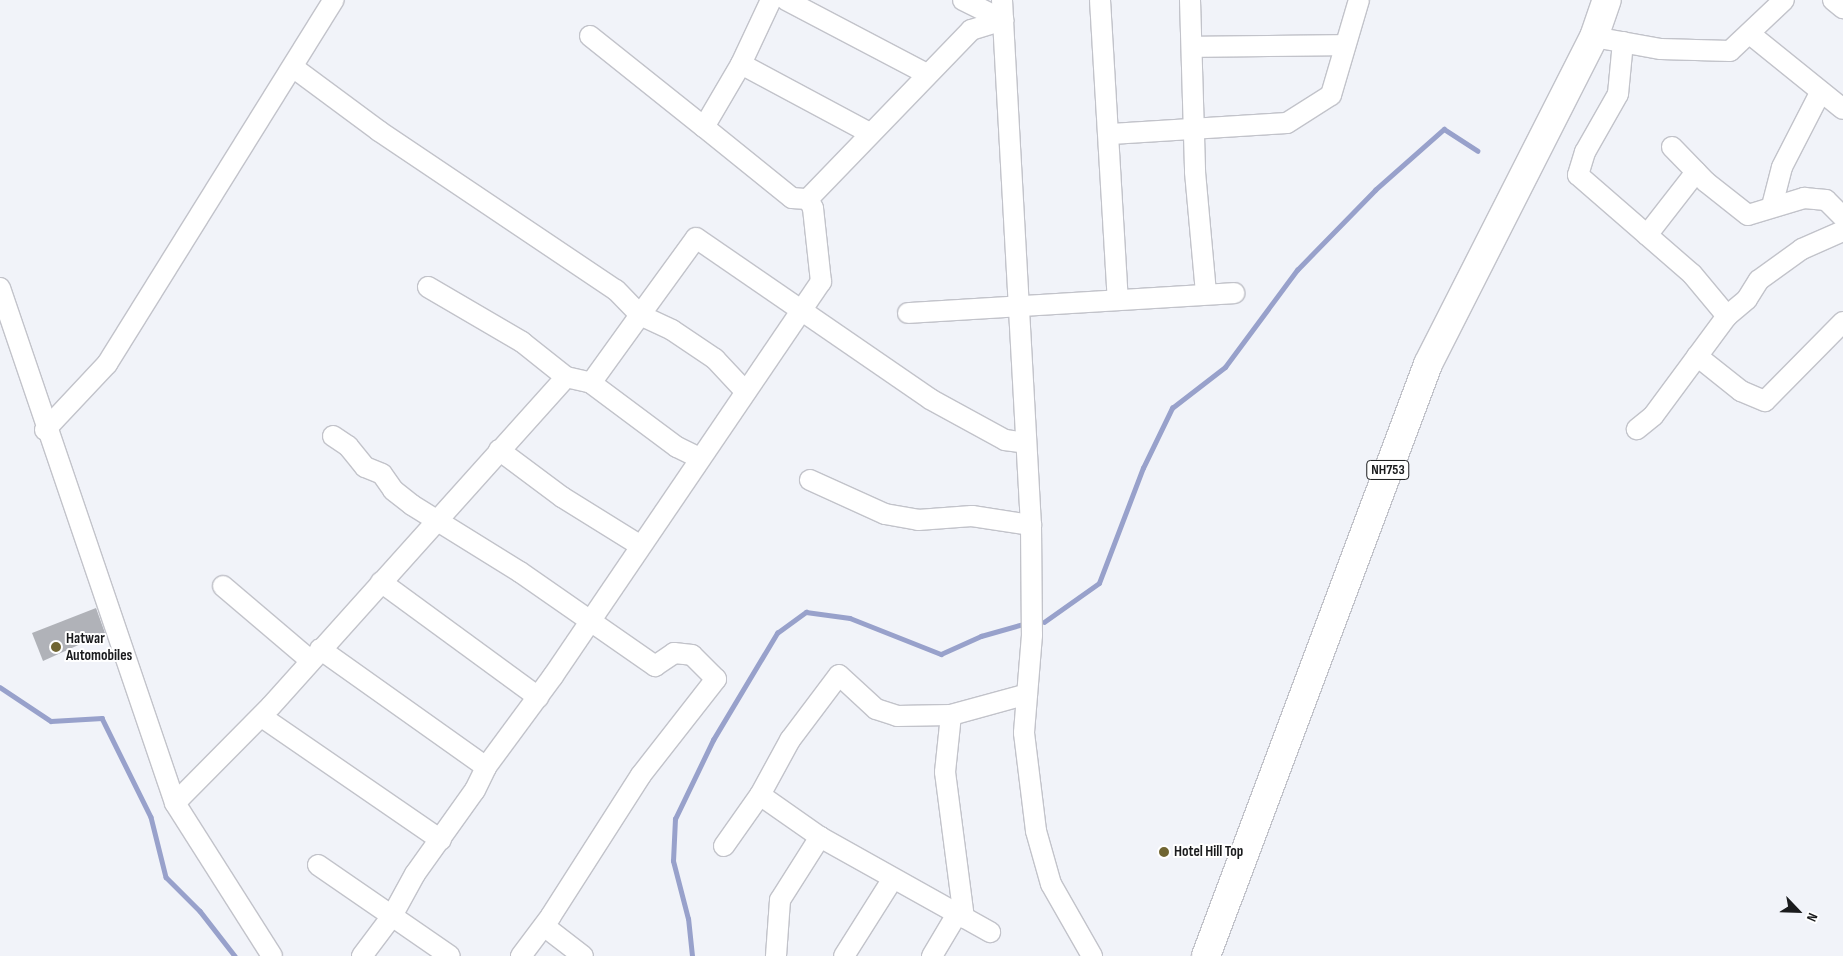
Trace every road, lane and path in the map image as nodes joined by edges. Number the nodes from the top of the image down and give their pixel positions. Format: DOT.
graph roads {
  1 [pos="334,0"];
  2 [pos="771,0"];
  3 [pos="786,0"];
  4 [pos="963,0"];
  5 [pos="1002,0"];
  6 [pos="1100,0"];
  7 [pos="1190,0"];
  8 [pos="1358,0"];
  9 [pos="1607,0"];
  10 [pos="1784,0"];
  11 [pos="1833,0"];
  12 [pos="1843,8"];
  13 [pos="1003,20"];
  14 [pos="1750,34"];
  15 [pos="590,36"];
  16 [pos="1594,37"];
  17 [pos="1623,42"];
  18 [pos="1345,45"];
  19 [pos="1192,47"];
  20 [pos="742,64"];
  21 [pos="294,68"];
  22 [pos="925,73"];
  23 [pos="1820,93"];
  24 [pos="1843,109"];
  25 [pos="704,127"];
  26 [pos="1197,129"];
  27 [pos="868,132"];
  28 [pos="1111,134"];
  29 [pos="1672,147"];
  30 [pos="1696,172"];
  31 [pos="808,199"];
  32 [pos="1772,206"];
  33 [pos="1843,217"];
  34 [pos="1843,230"];
  35 [pos="1647,235"];
  36 [pos="428,287"];
  37 [pos="0,288"];
  38 [pos="1206,292"];
  39 [pos="1234,293"];
  40 [pos="1118,299"];
  41 [pos="1019,305"];
  42 [pos="800,313"];
  43 [pos="908,313"];
  44 [pos="640,316"];
  45 [pos="1727,316"];
  46 [pos="1843,322"];
  47 [pos="1697,356"];
  48 [pos="566,377"];
  49 [pos="592,383"];
  50 [pos="746,392"];
  51 [pos="1637,429"];
  52 [pos="45,430"];
  53 [pos="333,436"];
  54 [pos="1026,444"];
  55 [pos="499,450"];
  56 [pos="700,458"];
  57 [pos="810,480"];
  58 [pos="436,522"];
  59 [pos="1031,524"];
  60 [pos="639,546"];
  61 [pos="381,582"];
  62 [pos="223,586"];
  63 [pos="589,622"];
  64 [pos="315,654"];
  65 [pos="1027,694"];
  66 [pos="538,697"];
  67 [pos="951,715"];
  68 [pos="262,717"];
  69 [pos="486,767"];
  70 [pos="760,795"];
  71 [pos="175,803"];
  72 [pos="820,838"];
  73 [pos="441,840"];
  74 [pos="724,846"];
  75 [pos="318,865"];
  76 [pos="892,880"];
  77 [pos="392,916"];
  78 [pos="960,916"];
  79 [pos="544,926"];
  80 [pos="990,932"];
  81 [pos="781,953"];
  82 [pos="272,956"];
  83 [pos="362,956"];
  84 [pos="450,956"];
  85 [pos="521,956"];
  86 [pos="584,956"];
  87 [pos="844,956"];
  88 [pos="932,956"];
  89 [pos="1092,956"];
  90 [pos="1206,956"];
  1 -- 21 [label="street"];
  2 -- 20 [label="street"];
  3 -- 22 [label="street"];
  4 -- 13 [label="street"];
  5 -- 13 [label="street"];
  6 -- 28 [label="street"];
  7 -- 19 [label="street"];
  8 -- 18 [label="street"];
  9 -- 16 [label="highway, NH753"];
  10 -- 14 [label="street"];
  11 -- 12 [label="street"];
  13 -- 22 [label="street"];
  13 -- 41 [label="street"];
  14 -- 17 [label="street"];
  14 -- 23 [label="street"];
  15 -- 25 [label="street"];
  16 -- 17 [label="street"];
  16 -- 90 [label="highway, NH753"];
  17 -- 35 [label="street"];
  18 -- 19 [label="street"];
  18 -- 26 [label="street"];
  19 -- 26 [label="street"];
  20 -- 25 [label="street"];
  20 -- 27 [label="street"];
  21 -- 44 [label="street"];
  21 -- 52 [label="street"];
  22 -- 27 [label="street"];
  23 -- 24 [label="street"];
  23 -- 32 [label="street"];
  25 -- 31 [label="street"];
  26 -- 28 [label="street"];
  26 -- 38 [label="street"];
  27 -- 31 [label="street"];
  28 -- 40 [label="street"];
  29 -- 30 [label="street"];
  30 -- 32 [label="street"];
  30 -- 35 [label="street"];
  31 -- 42 [label="street"];
  32 -- 33 [label="street"];
  34 -- 45 [label="street"];
  35 -- 45 [label="street"];
  36 -- 48 [label="street"];
  37 -- 52 [label="street"];
  38 -- 39 [label="street"];
  38 -- 40 [label="street"];
  40 -- 41 [label="street"];
  41 -- 43 [label="street"];
  41 -- 54 [label="street"];
  42 -- 44 [label="street"];
  42 -- 50 [label="street"];
  42 -- 54 [label="street"];
  44 -- 49 [label="street"];
  44 -- 50 [label="street"];
  45 -- 47 [label="street"];
  46 -- 47 [label="street"];
  47 -- 51 [label="street"];
  48 -- 49 [label="street"];
  48 -- 55 [label="street"];
  49 -- 56 [label="street"];
  50 -- 56 [label="street"];
  52 -- 71 [label="street"];
  53 -- 58 [label="street"];
  54 -- 59 [label="street"];
  55 -- 58 [label="street"];
  55 -- 60 [label="street"];
  56 -- 60 [label="street"];
  57 -- 59 [label="street"];
  58 -- 61 [label="street"];
  58 -- 63 [label="street"];
  59 -- 65 [label="street"];
  60 -- 63 [label="street"];
  61 -- 64 [label="street"];
  61 -- 66 [label="street"];
  62 -- 64 [label="street"];
  63 -- 66 [label="street"];
  63 -- 79 [label="street"];
  64 -- 68 [label="street"];
  64 -- 69 [label="street"];
  65 -- 67 [label="street"];
  65 -- 89 [label="street"];
  66 -- 69 [label="street"];
  67 -- 70 [label="street"];
  67 -- 78 [label="street"];
  68 -- 71 [label="street"];
  68 -- 73 [label="street"];
  69 -- 73 [label="street"];
  70 -- 72 [label="street"];
  70 -- 74 [label="street"];
  71 -- 82 [label="street"];
  72 -- 76 [label="street"];
  72 -- 81 [label="street"];
  73 -- 77 [label="street"];
  75 -- 77 [label="street"];
  76 -- 78 [label="street"];
  76 -- 87 [label="street"];
  77 -- 83 [label="street"];
  77 -- 84 [label="street"];
  78 -- 80 [label="street"];
  78 -- 88 [label="street"];
  79 -- 85 [label="street"];
  79 -- 86 [label="street"];
}
